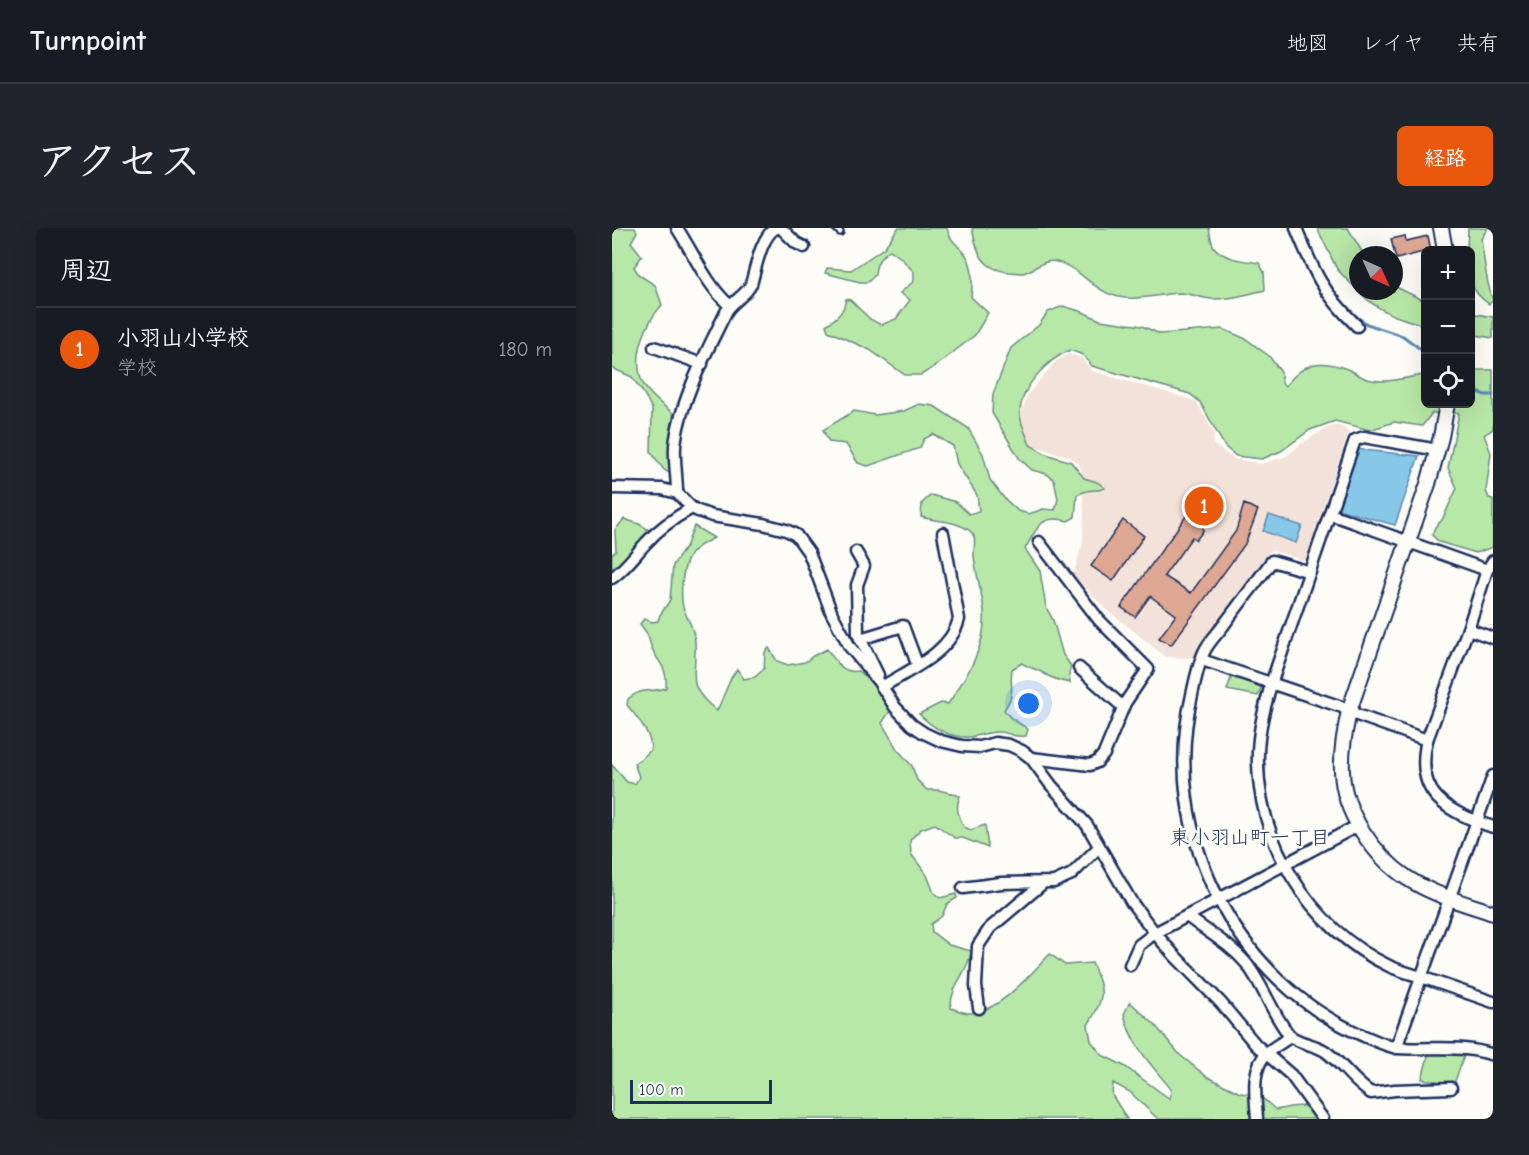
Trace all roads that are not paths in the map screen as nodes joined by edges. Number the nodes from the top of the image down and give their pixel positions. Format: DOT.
graph roads {
  1 [pos="677,228"];
  2 [pos="776,228"];
  3 [pos="781,228"];
  4 [pos="1296,228"];
  5 [pos="1441,228"];
  6 [pos="1444,246"];
  7 [pos="804,247"];
  8 [pos="729,305"];
  9 [pos="1357,326"];
  10 [pos="654,347"];
  11 [pos="702,364"];
  12 [pos="1446,408"];
  13 [pos="1440,444"];
  14 [pos="612,488"];
  15 [pos="677,493"];
  16 [pos="692,508"];
  17 [pos="1330,514"];
  18 [pos="943,533"];
  19 [pos="1039,542"];
  20 [pos="1408,542"];
  21 [pos="856,552"];
  22 [pos="1490,565"];
  23 [pos="1310,572"];
  24 [pos="612,578"];
  25 [pos="1468,629"];
  26 [pos="1493,638"];
  27 [pos="860,639"];
  28 [pos="1202,660"];
  29 [pos="917,664"];
  30 [pos="1079,668"];
  31 [pos="1271,684"];
  32 [pos="882,687"];
  33 [pos="1123,707"];
  34 [pos="1349,711"];
  35 [pos="1426,740"];
  36 [pos="1031,758"];
  37 [pos="1493,776"];
  38 [pos="1477,822"];
  39 [pos="1359,825"];
  40 [pos="1493,827"];
  41 [pos="1099,847"];
  42 [pos="1284,865"];
  43 [pos="1042,884"];
  44 [pos="963,888"];
  45 [pos="1449,897"];
  46 [pos="1217,899"];
  47 [pos="1493,913"];
  48 [pos="1187,916"];
  49 [pos="1155,933"];
  50 [pos="1130,965"];
  51 [pos="1421,977"];
  52 [pos="1493,1002"];
  53 [pos="979,1008"];
  54 [pos="1290,1036"];
  55 [pos="1396,1048"];
  56 [pos="1266,1054"];
  57 [pos="1493,1055"];
  58 [pos="1451,1088"];
  59 [pos="1257,1119"];
  60 [pos="1323,1119"];
  1 -- 8 [label="street"];
  2 -- 8 [label="street"];
  3 -- 7 [label="street"];
  4 -- 9 [label="street"];
  5 -- 6 [label="street"];
  8 -- 11 [label="street"];
  10 -- 11 [label="street"];
  11 -- 15 [label="street"];
  12 -- 13 [label="street"];
  13 -- 17 [label="street"];
  13 -- 20 [label="street"];
  14 -- 15 [label="street"];
  15 -- 16 [label="street"];
  16 -- 24 [label="street"];
  16 -- 32 [label="street"];
  17 -- 20 [label="street"];
  17 -- 23 [label="street"];
  18 -- 29 [label="street"];
  19 -- 33 [label="street"];
  20 -- 22 [label="street"];
  20 -- 34 [label="street"];
  21 -- 27 [label="street"];
  22 -- 25 [label="street"];
  23 -- 28 [label="street"];
  23 -- 31 [label="street"];
  25 -- 26 [label="street"];
  25 -- 35 [label="street"];
  27 -- 29 [label="street"];
  27 -- 32 [label="street"];
  28 -- 31 [label="street"];
  28 -- 46 [label="street"];
  29 -- 32 [label="street"];
  30 -- 33 [label="street"];
  31 -- 34 [label="street"];
  31 -- 42 [label="street"];
  32 -- 36 [label="street"];
  33 -- 36 [label="street"];
  34 -- 35 [label="street"];
  34 -- 39 [label="street"];
  35 -- 38 [label="street"];
  36 -- 41 [label="street"];
  37 -- 38 [label="street"];
  38 -- 40 [label="street"];
  38 -- 45 [label="street"];
  39 -- 42 [label="street"];
  39 -- 45 [label="street"];
  41 -- 43 [label="street"];
  41 -- 49 [label="street"];
  42 -- 46 [label="street"];
  42 -- 51 [label="street"];
  43 -- 44 [label="street"];
  43 -- 53 [label="street"];
  45 -- 47 [label="street"];
  45 -- 51 [label="street"];
  46 -- 48 [label="street"];
  46 -- 55 [label="street"];
  48 -- 49 [label="street"];
  48 -- 54 [label="street"];
  49 -- 50 [label="street"];
  49 -- 56 [label="street"];
  51 -- 52 [label="street"];
  51 -- 55 [label="street"];
  54 -- 56 [label="street"];
  54 -- 58 [label="street"];
  55 -- 57 [label="street"];
  56 -- 59 [label="street"];
  56 -- 60 [label="street"];
}
